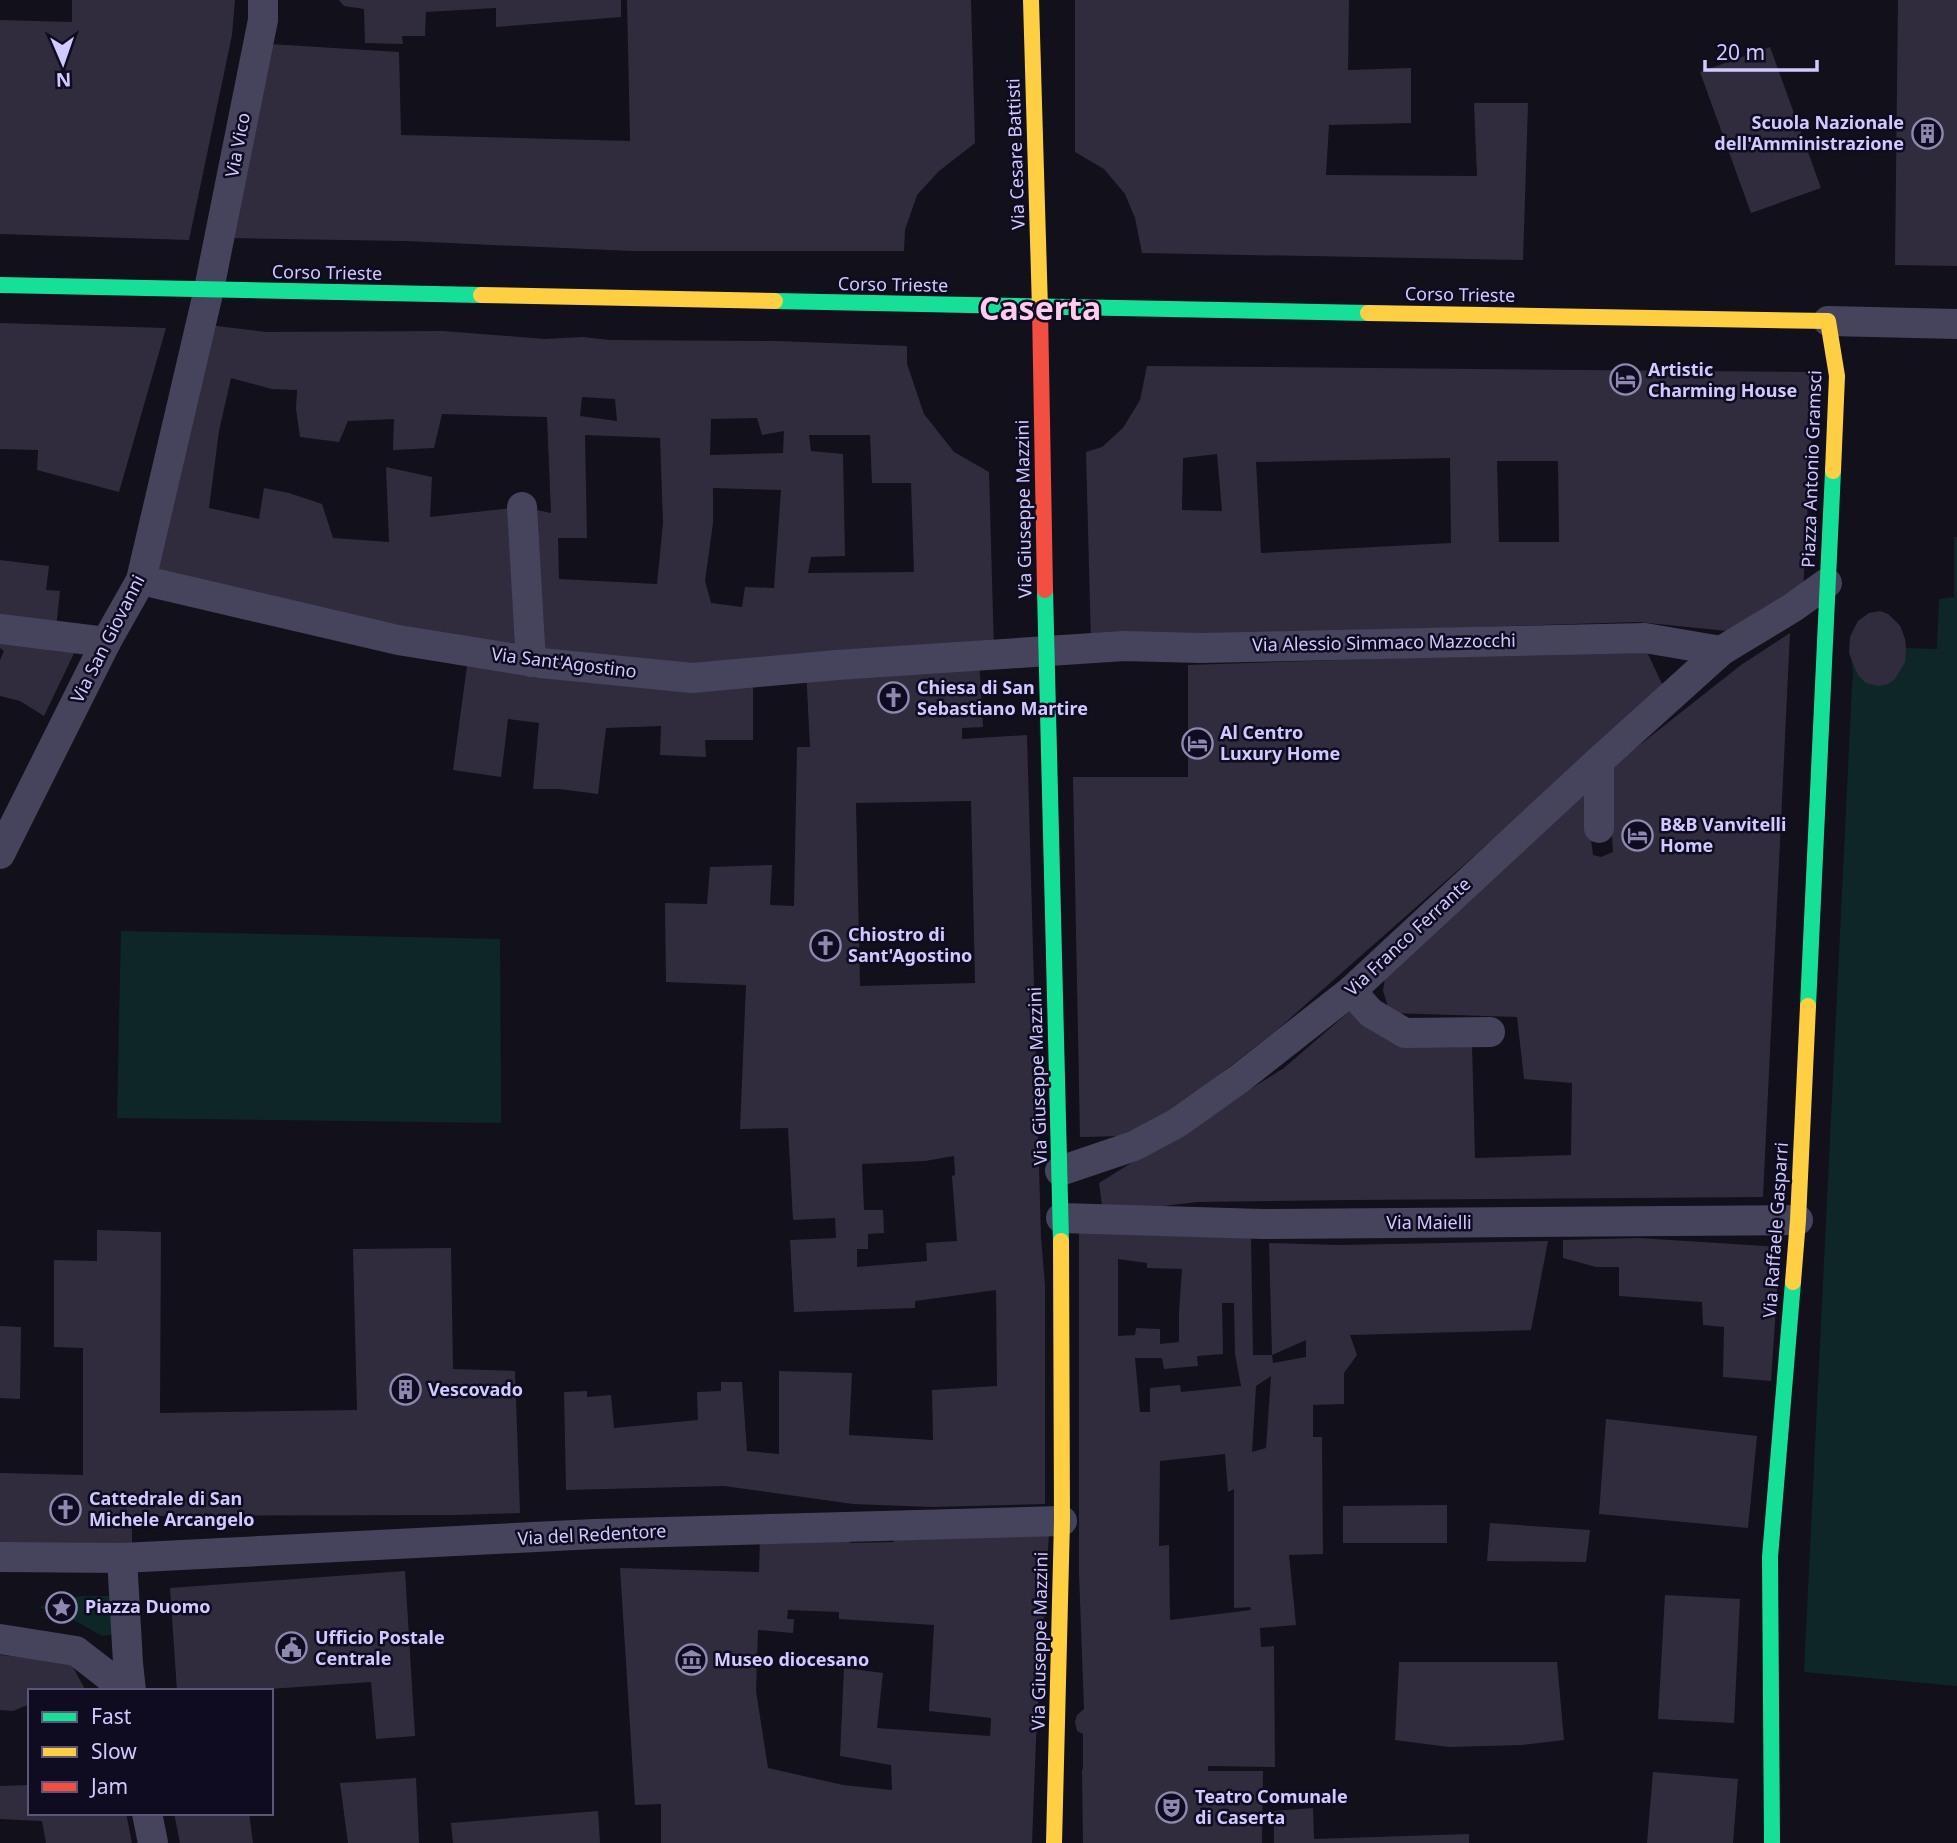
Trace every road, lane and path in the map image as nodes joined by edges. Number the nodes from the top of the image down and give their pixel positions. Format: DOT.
graph roads {
  1 [pos="263,0"];
  2 [pos="1031,0"];
  3 [pos="0,285"];
  4 [pos="209,289"];
  5 [pos="1041,307"];
  6 [pos="1828,321"];
  7 [pos="1957,324"];
  8 [pos="522,507"];
  9 [pos="141,580"];
  10 [pos="1827,583"];
  11 [pos="1826,620"];
  12 [pos="0,629"];
  13 [pos="106,642"];
  14 [pos="1047,651"];
  15 [pos="1720,651"];
  16 [pos="994,654"];
  17 [pos="531,662"];
  18 [pos="1599,761"];
  19 [pos="1599,828"];
  20 [pos="0,854"];
  21 [pos="1351,991"];
  22 [pos="1490,1032"];
  23 [pos="1060,1171"];
  24 [pos="1061,1218"];
  25 [pos="1798,1220"];
  26 [pos="1062,1521"];
  27 [pos="0,1558"];
  28 [pos="122,1558"];
  29 [pos="0,1639"];
  30 [pos="127,1681"];
  31 [pos="147,1815"];
  32 [pos="153,1843"];
  33 [pos="1054,1843"];
  34 [pos="1772,1843"];
  1 -- 4 [label="street, Via Vico"];
  2 -- 5 [label="street, Via Cesare Battisti"];
  3 -- 4 [label="street, Corso Trieste"];
  4 -- 5 [label="street, Corso Trieste"];
  4 -- 9 [label="street, Via San Giovanni"];
  5 -- 6 [label="street, Corso Trieste"];
  5 -- 14 [label="street, Via Giuseppe Mazzini"];
  6 -- 7 [label="street"];
  6 -- 10 [label="street, Piazza Antonio Gramsci"];
  8 -- 17 [label="street"];
  9 -- 13 [label="street, Via San Giovanni"];
  9 -- 17 [label="street, Via Sant'Agostino"];
  10 -- 11 [label="street, Piazza Antonio Gramsci"];
  10 -- 15 [label="street, Via Franco Ferrante"];
  11 -- 25 [label="street, Via Raffaele Gasparri"];
  12 -- 13 [label="street"];
  13 -- 20 [label="street, Via San Giovanni"];
  14 -- 15 [label="street, Via Alessio Simmaco Mazzocchi"];
  14 -- 16 [label="street, Via Alessio Simmaco Mazzocchi"];
  14 -- 23 [label="street, Via Giuseppe Mazzini"];
  15 -- 18 [label="street, Via Franco Ferrante"];
  16 -- 17 [label="street, Via Sant'Agostino"];
  18 -- 19 [label="street"];
  18 -- 21 [label="street, Via Franco Ferrante"];
  21 -- 22 [label="street"];
  21 -- 23 [label="street, Via Franco Ferrante"];
  23 -- 24 [label="street, Via Giuseppe Mazzini"];
  24 -- 25 [label="street, Via Maielli"];
  24 -- 26 [label="street, Via Giuseppe Mazzini"];
  25 -- 34 [label="street, Via Raffaele Gasparri"];
  26 -- 28 [label="street, Via del Redentore"];
  26 -- 33 [label="street, Via Giuseppe Mazzini"];
  27 -- 28 [label="street"];
  28 -- 30 [label="street"];
  29 -- 30 [label="street"];
  31 -- 32 [label="street"];
}
